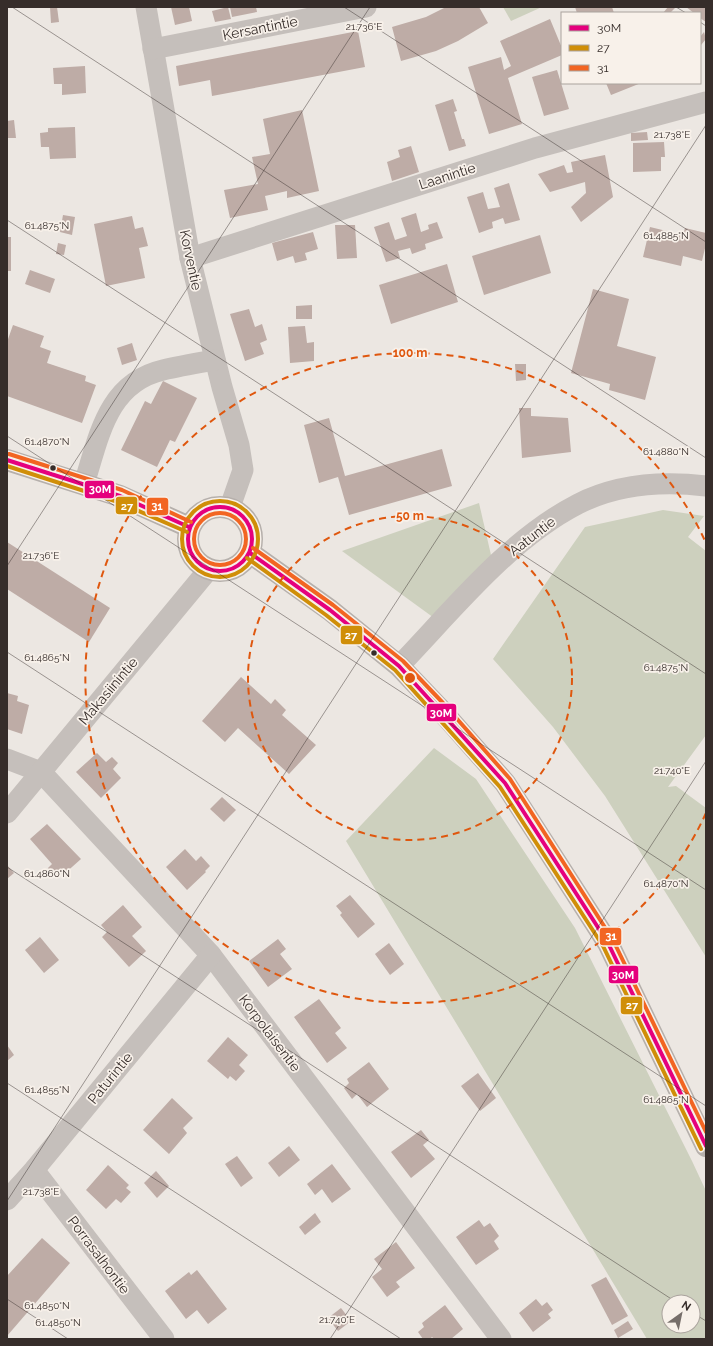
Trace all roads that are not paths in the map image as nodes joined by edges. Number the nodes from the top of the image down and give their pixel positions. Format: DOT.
graph roads {
  1 [pos="146,7"];
  2 [pos="366,7"];
  3 [pos="153,49"];
  4 [pos="706,102"];
  5 [pos="190,258"];
  6 [pos="215,360"];
  7 [pos="7,460"];
  8 [pos="84,484"];
  9 [pos="706,486"];
  10 [pos="230,507"];
  11 [pos="190,528"];
  12 [pos="250,553"];
  13 [pos="209,569"];
  14 [pos="399,666"];
  15 [pos="7,759"];
  16 [pos="41,772"];
  17 [pos="7,813"];
  18 [pos="211,955"];
  19 [pos="706,1146"];
  20 [pos="34,1170"];
  21 [pos="7,1200"];
  22 [pos="164,1339"];
  23 [pos="501,1339"];
  1 -- 3 [label="street, Korventie"];
  2 -- 3 [label="street, Kersantintie"];
  3 -- 5 [label="street, Korventie"];
  4 -- 5 [label="street, Laanintie"];
  5 -- 6 [label="street, Korventie"];
  6 -- 8 [label="street"];
  6 -- 10 [label="street, Korventie"];
  7 -- 8 [label="main road"];
  8 -- 11 [label="main road"];
  9 -- 14 [label="street, Aatuntie"];
  10 -- 11 [label="main road"];
  10 -- 12 [label="main road"];
  11 -- 13 [label="main road"];
  12 -- 13 [label="main road"];
  12 -- 14 [label="main road"];
  13 -- 16 [label="street, Makasiinintie"];
  14 -- 19 [label="main road"];
  15 -- 16 [label="street, Korpolaisentie"];
  16 -- 17 [label="street, Makasiinintie"];
  16 -- 18 [label="street, Korpolaisentie"];
  18 -- 20 [label="street, Paturintie"];
  18 -- 23 [label="street, Korpolaisentie"];
  20 -- 21 [label="street, Paturintie"];
  20 -- 22 [label="street, Porrasalhontie"];
}
